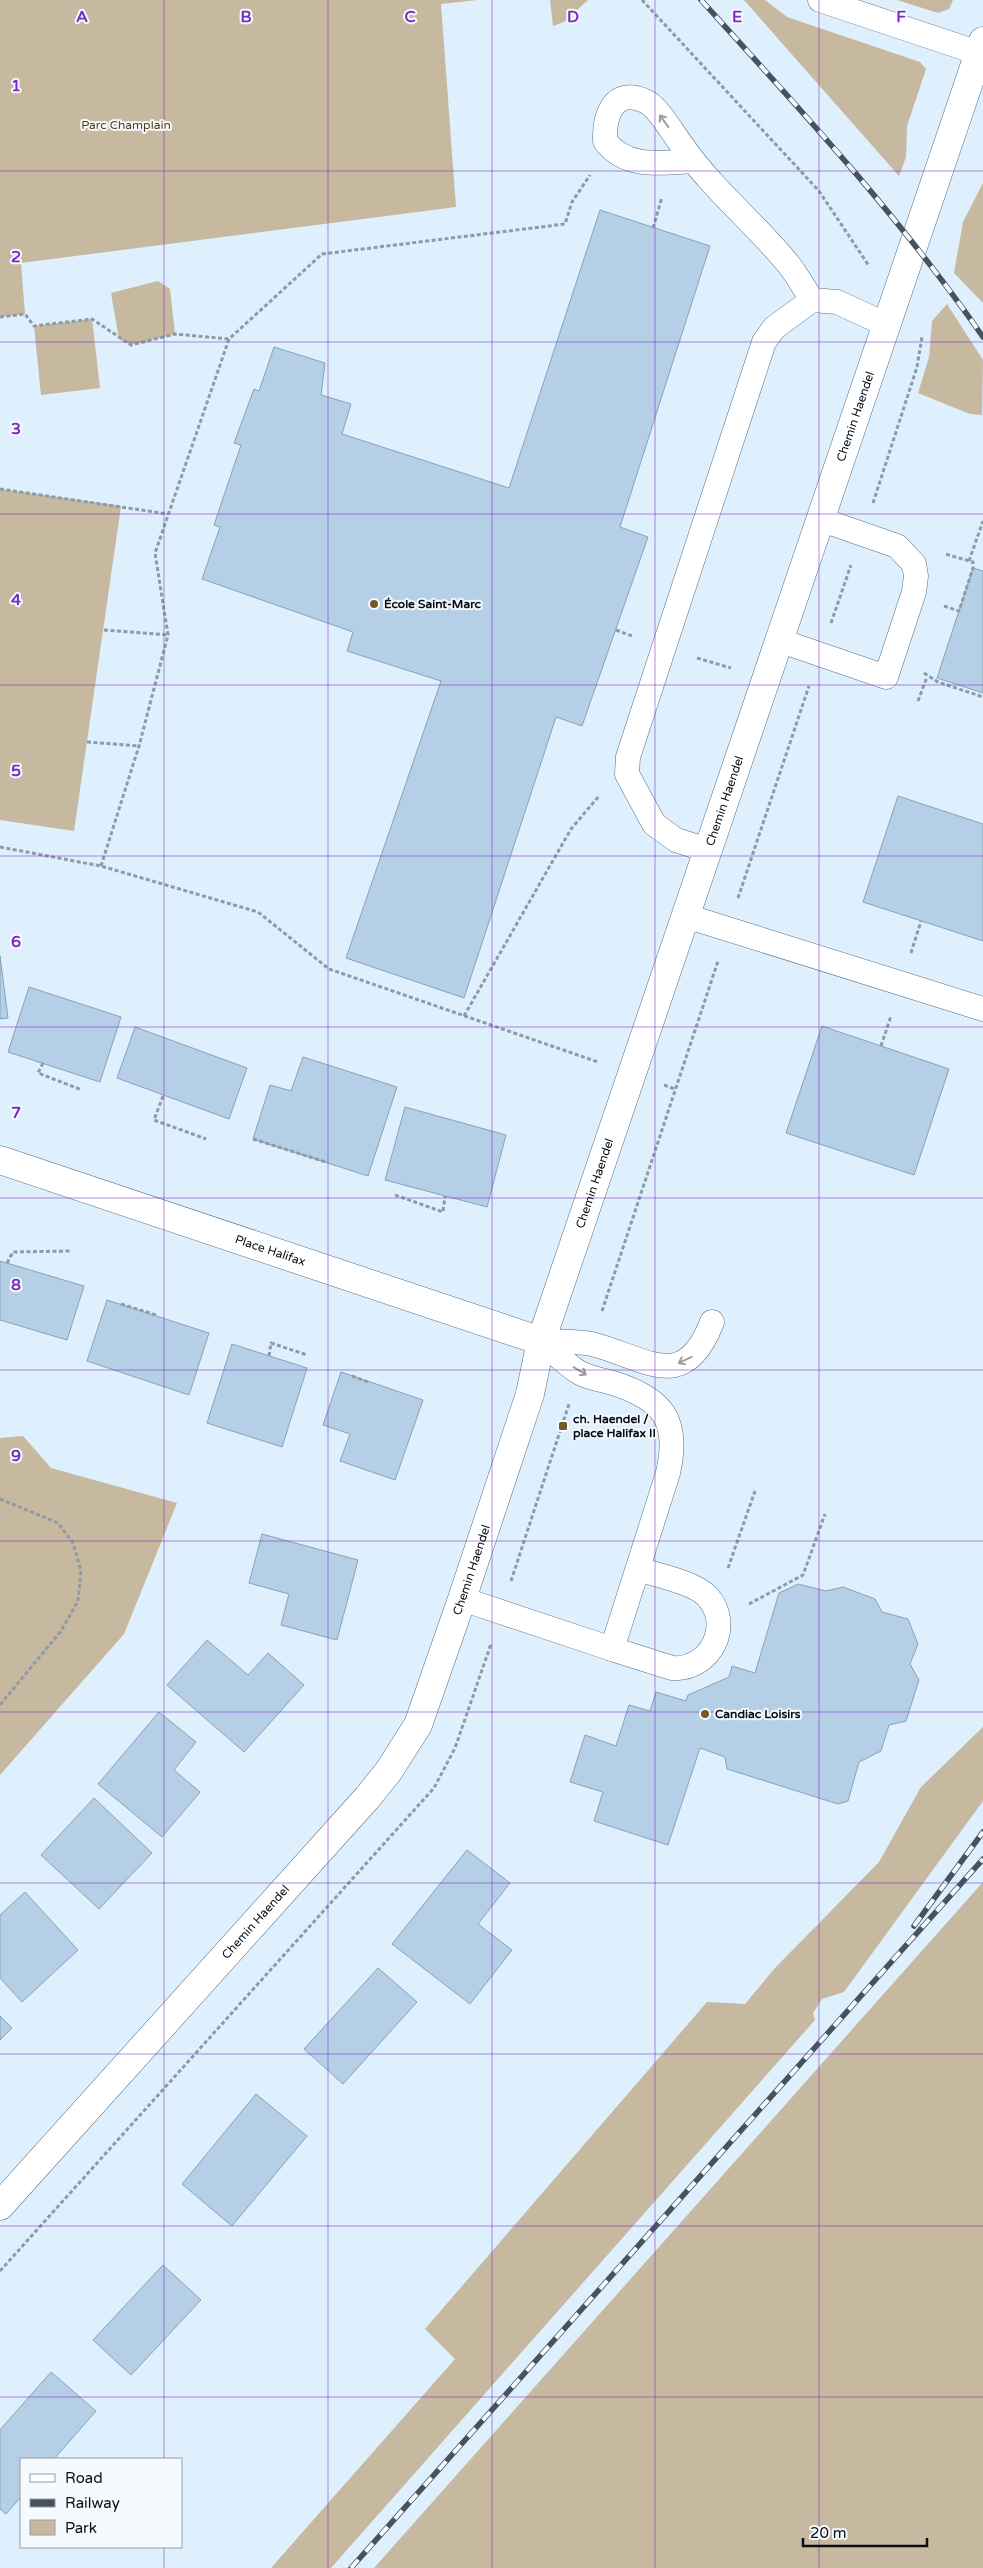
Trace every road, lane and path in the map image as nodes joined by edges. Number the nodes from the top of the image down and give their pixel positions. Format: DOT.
graph roads {
  1 [pos="642,0"];
  2 [pos="820,0"];
  3 [pos="982,50"];
  4 [pos="692,161"];
  5 [pos="590,174"];
  6 [pos="664,192"];
  7 [pos="653,228"];
  8 [pos="871,269"];
  9 [pos="812,300"];
  10 [pos="0,317"];
  11 [pos="885,324"];
  12 [pos="228,339"];
  13 [pos="910,389"];
  14 [pos="0,488"];
  15 [pos="872,506"];
  16 [pos="168,514"];
  17 [pos="819,519"];
  18 [pos="983,521"];
  19 [pos="853,560"];
  20 [pos="969,561"];
  21 [pos="104,630"];
  22 [pos="616,630"];
  23 [pos="828,632"];
  24 [pos="168,635"];
  25 [pos="634,636"];
  26 [pos="778,640"];
  27 [pos="695,657"];
  28 [pos="732,668"];
  29 [pos="921,670"];
  30 [pos="812,677"];
  31 [pos="927,677"];
  32 [pos="983,697"];
  33 [pos="918,701"];
  34 [pos="87,742"];
  35 [pos="139,746"];
  36 [pos="604,792"];
  37 [pos="0,847"];
  38 [pos="707,850"];
  39 [pos="101,866"];
  40 [pos="736,903"];
  41 [pos="686,916"];
  42 [pos="721,952"];
  43 [pos="983,1009"];
  44 [pos="464,1016"];
  45 [pos="43,1063"];
  46 [pos="604,1064"];
  47 [pos="82,1090"];
  48 [pos="163,1096"];
  49 [pos="206,1139"];
  50 [pos="253,1139"];
  51 [pos="0,1160"];
  52 [pos="326,1162"];
  53 [pos="395,1196"];
  54 [pos="445,1196"];
  55 [pos="72,1251"];
  56 [pos="7,1263"];
  57 [pos="122,1304"];
  58 [pos="156,1315"];
  59 [pos="600,1317"];
  60 [pos="712,1322"];
  61 [pos="542,1341"];
  62 [pos="307,1355"];
  63 [pos="268,1356"];
  64 [pos="352,1376"];
  65 [pos="368,1382"];
  66 [pos="570,1402"];
  67 [pos="755,1491"];
  68 [pos="0,1499"];
  69 [pos="825,1514"];
  70 [pos="735,1548"];
  71 [pos="638,1569"];
  72 [pos="509,1590"];
  73 [pos="462,1599"];
  74 [pos="744,1607"];
  75 [pos="612,1648"];
  76 [pos="0,1705"];
  77 [pos="0,2206"];
  1 -- 8 [label="path"];
  2 -- 3 [label="lane"];
  3 -- 11 [label="street, Chemin Haendel"];
  4 -- 9 [label="lane"];
  5 -- 12 [label="path"];
  6 -- 7 [label="path"];
  9 -- 11 [label="lane"];
  9 -- 38 [label="lane"];
  10 -- 12 [label="path"];
  11 -- 17 [label="street, Chemin Haendel"];
  12 -- 16 [label="path"];
  13 -- 15 [label="path"];
  14 -- 16 [label="path"];
  16 -- 24 [label="path"];
  17 -- 26 [label="street, Chemin Haendel"];
  17 -- 26 [label="lane"];
  18 -- 20 [label="path"];
  19 -- 23 [label="path"];
  21 -- 24 [label="path"];
  22 -- 25 [label="path"];
  24 -- 35 [label="path"];
  26 -- 38 [label="street, Chemin Haendel"];
  27 -- 28 [label="path"];
  29 -- 31 [label="path"];
  30 -- 40 [label="path"];
  31 -- 32 [label="path"];
  31 -- 33 [label="path"];
  34 -- 35 [label="path"];
  35 -- 39 [label="path"];
  36 -- 44 [label="path"];
  37 -- 39 [label="path"];
  38 -- 41 [label="street, Chemin Haendel"];
  39 -- 44 [label="path"];
  41 -- 43 [label="lane"];
  41 -- 61 [label="street, Chemin Haendel"];
  42 -- 59 [label="path"];
  44 -- 46 [label="path"];
  45 -- 47 [label="path"];
  48 -- 49 [label="path"];
  50 -- 52 [label="path"];
  51 -- 61 [label="street, Place Halifax"];
  53 -- 54 [label="path"];
  55 -- 56 [label="path"];
  57 -- 58 [label="path"];
  60 -- 61 [label="lane, one-way"];
  61 -- 71 [label="lane, one-way"];
  61 -- 73 [label="street, Chemin Haendel"];
  62 -- 63 [label="path"];
  64 -- 65 [label="path"];
  66 -- 72 [label="path"];
  67 -- 70 [label="path"];
  68 -- 76 [label="path"];
  69 -- 74 [label="path"];
  71 -- 75 [label="lane"];
  71 -- 75 [label="lane"];
  73 -- 75 [label="lane"];
  73 -- 77 [label="street, Chemin Haendel"];
}
